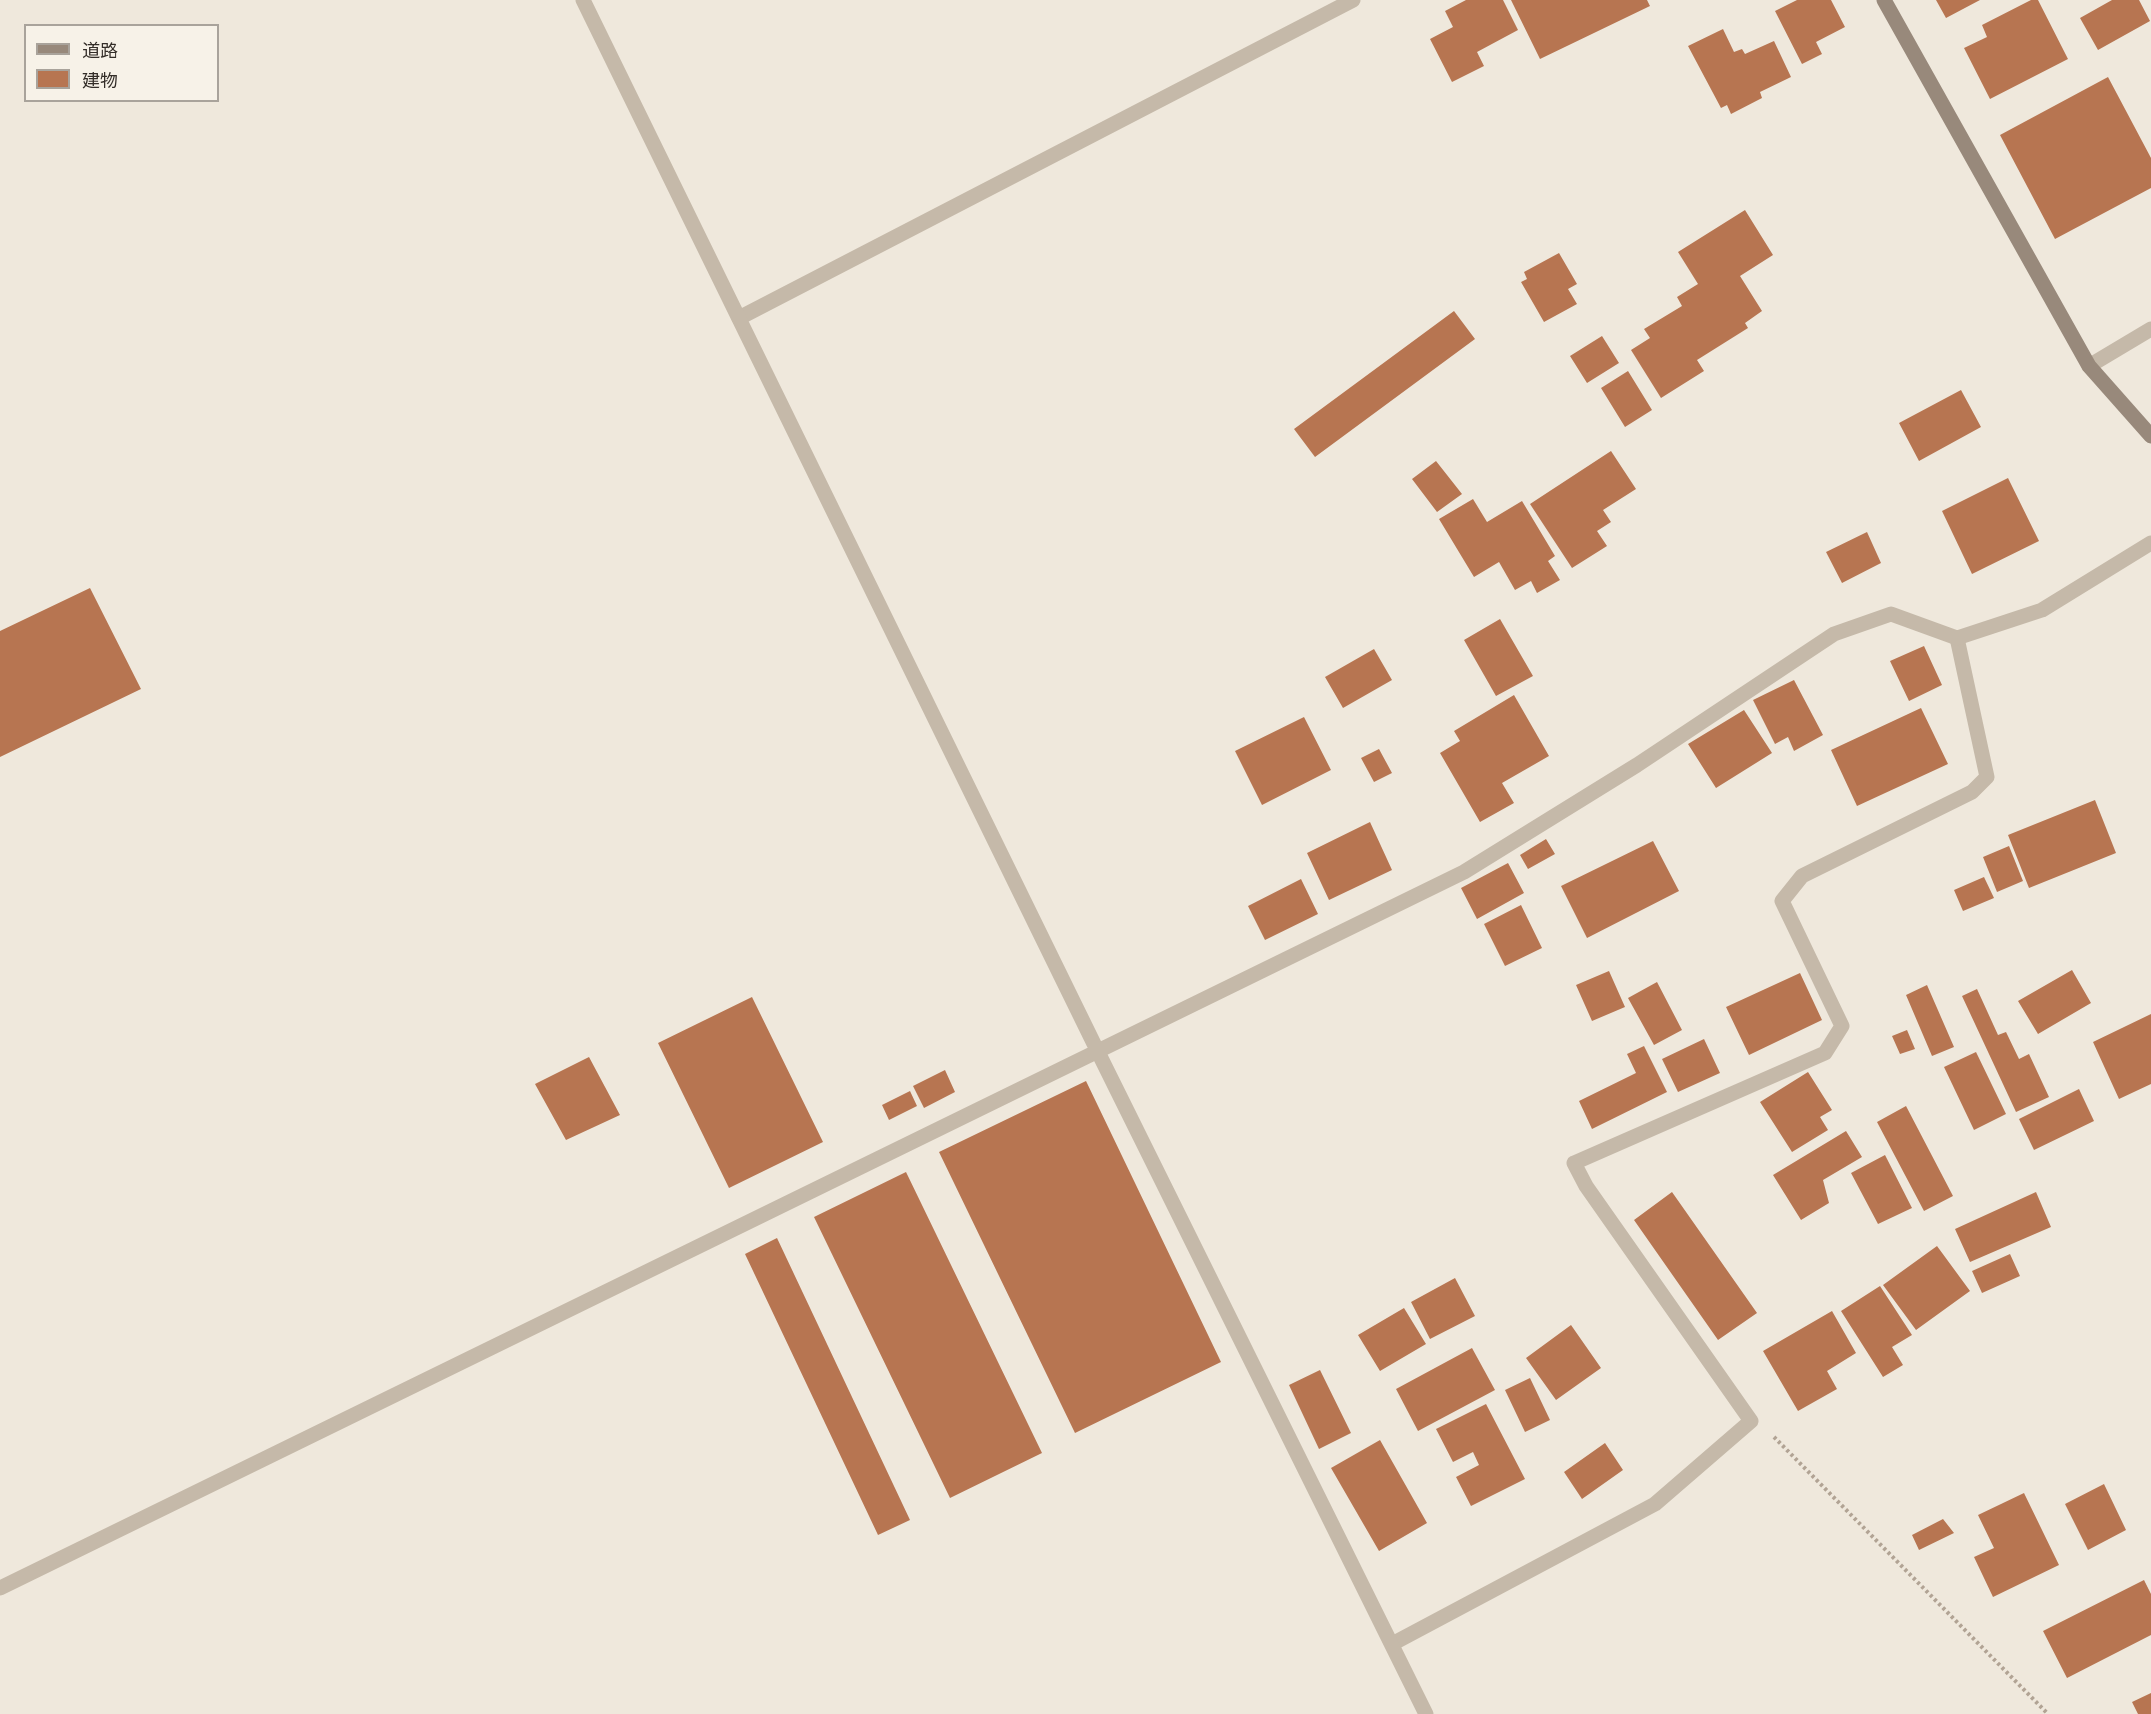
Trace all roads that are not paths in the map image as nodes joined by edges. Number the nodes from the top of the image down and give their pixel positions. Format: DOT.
graph roads {
  1 [pos="583,0"];
  2 [pos="1353,0"];
  3 [pos="1884,0"];
  4 [pos="739,318"];
  5 [pos="2151,329"];
  6 [pos="2089,366"];
  7 [pos="2151,436"];
  8 [pos="2151,543"];
  9 [pos="1957,638"];
  10 [pos="1098,1052"];
  11 [pos="0,1588"];
  12 [pos="1392,1644"];
  13 [pos="1426,1714"];
  1 -- 4 [label="street"];
  2 -- 4 [label="street"];
  3 -- 6 [label="street"];
  4 -- 10 [label="street"];
  5 -- 6 [label="street"];
  6 -- 7 [label="street"];
  8 -- 9 [label="street"];
  9 -- 10 [label="street"];
  9 -- 12 [label="street"];
  10 -- 11 [label="street"];
  10 -- 12 [label="street"];
  12 -- 13 [label="street"];
}
